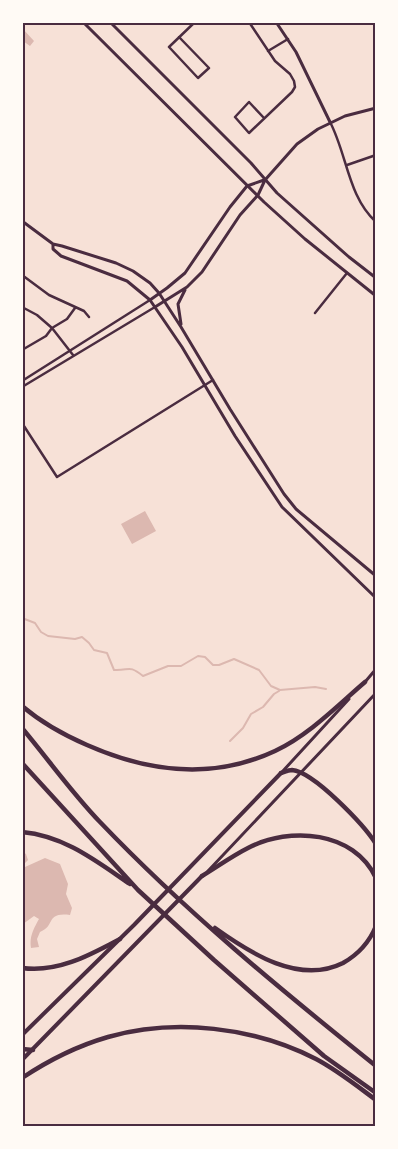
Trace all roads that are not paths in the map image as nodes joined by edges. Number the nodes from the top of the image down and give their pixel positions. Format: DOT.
graph roads {
  1 [pos="83,22"];
  2 [pos="110,22"];
  3 [pos="195,22"];
  4 [pos="249,22"];
  5 [pos="276,22"];
  6 [pos="179,37"];
  7 [pos="288,39"];
  8 [pos="268,52"];
  9 [pos="376,108"];
  10 [pos="264,118"];
  11 [pos="330,122"];
  12 [pos="376,155"];
  13 [pos="347,165"];
  14 [pos="265,180"];
  15 [pos="247,186"];
  16 [pos="258,195"];
  17 [pos="22,221"];
  18 [pos="376,222"];
  19 [pos="53,244"];
  20 [pos="348,272"];
  21 [pos="22,275"];
  22 [pos="376,278"];
  23 [pos="187,287"];
  24 [pos="159,293"];
  25 [pos="376,296"];
  26 [pos="150,300"];
  27 [pos="165,302"];
  28 [pos="22,307"];
  29 [pos="155,307"];
  30 [pos="75,308"];
  31 [pos="315,313"];
  32 [pos="89,317"];
  33 [pos="182,327"];
  34 [pos="52,328"];
  35 [pos="22,350"];
  36 [pos="69,351"];
  37 [pos="73,356"];
  38 [pos="22,380"];
  39 [pos="213,380"];
  40 [pos="205,386"];
  41 [pos="22,387"];
  42 [pos="22,423"];
  43 [pos="376,576"];
  44 [pos="376,598"];
  45 [pos="376,669"];
  46 [pos="365,682"];
  47 [pos="376,693"];
  48 [pos="22,706"];
  49 [pos="22,728"];
  50 [pos="22,763"];
  51 [pos="281,772"];
  52 [pos="301,773"];
  53 [pos="22,832"];
  54 [pos="376,844"];
  55 [pos="202,876"];
  56 [pos="376,878"];
  57 [pos="138,890"];
  58 [pos="190,909"];
  59 [pos="376,926"];
  60 [pos="120,939"];
  61 [pos="22,968"];
  62 [pos="22,1036"];
  63 [pos="22,1049"];
  64 [pos="33,1050"];
  65 [pos="22,1060"];
  66 [pos="376,1066"];
  67 [pos="22,1078"];
  68 [pos="376,1093"];
  69 [pos="376,1100"];
  1 -- 15 [label="street"];
  2 -- 14 [label="street"];
  3 -- 6 [label="street"];
  4 -- 8 [label="street"];
  5 -- 7 [label="street"];
  6 -- 6 [label="street"];
  7 -- 8 [label="street"];
  7 -- 11 [label="street"];
  8 -- 10 [label="street"];
  9 -- 11 [label="street"];
  10 -- 10 [label="street"];
  11 -- 13 [label="street"];
  11 -- 14 [label="street"];
  12 -- 13 [label="street"];
  13 -- 18 [label="street"];
  14 -- 15 [label="street"];
  14 -- 16 [label="street"];
  14 -- 22 [label="street"];
  15 -- 16 [label="street"];
  15 -- 24 [label="street"];
  16 -- 20 [label="street"];
  16 -- 23 [label="street"];
  17 -- 19 [label="street"];
  19 -- 24 [label="street"];
  19 -- 26 [label="street"];
  20 -- 25 [label="street"];
  20 -- 31 [label="street"];
  21 -- 30 [label="street"];
  23 -- 27 [label="street"];
  23 -- 33 [label="street"];
  24 -- 26 [label="street"];
  24 -- 27 [label="street"];
  26 -- 29 [label="street"];
  26 -- 36 [label="street"];
  27 -- 29 [label="street"];
  27 -- 33 [label="street"];
  28 -- 34 [label="street"];
  29 -- 37 [label="street"];
  29 -- 40 [label="street"];
  30 -- 32 [label="street"];
  30 -- 34 [label="street"];
  33 -- 39 [label="street"];
  34 -- 35 [label="street"];
  34 -- 36 [label="street"];
  36 -- 37 [label="street"];
  36 -- 38 [label="street"];
  37 -- 41 [label="street"];
  39 -- 40 [label="street"];
  39 -- 43 [label="street"];
  40 -- 42 [label="street"];
  40 -- 44 [label="street"];
  45 -- 46 [label="street"];
  46 -- 48 [label="highway"];
  46 -- 51 [label="street"];
  47 -- 52 [label="street"];
  49 -- 58 [label="highway"];
  50 -- 57 [label="highway"];
  51 -- 52 [label="highway"];
  51 -- 60 [label="highway"];
  52 -- 54 [label="highway"];
  52 -- 55 [label="street"];
  53 -- 57 [label="highway"];
  55 -- 56 [label="highway"];
  55 -- 64 [label="highway"];
  57 -- 68 [label="highway"];
  58 -- 59 [label="highway"];
  58 -- 66 [label="highway"];
  60 -- 61 [label="highway"];
  60 -- 62 [label="highway"];
  63 -- 64 [label="highway"];
  64 -- 65 [label="highway"];
  67 -- 69 [label="highway"];
}
